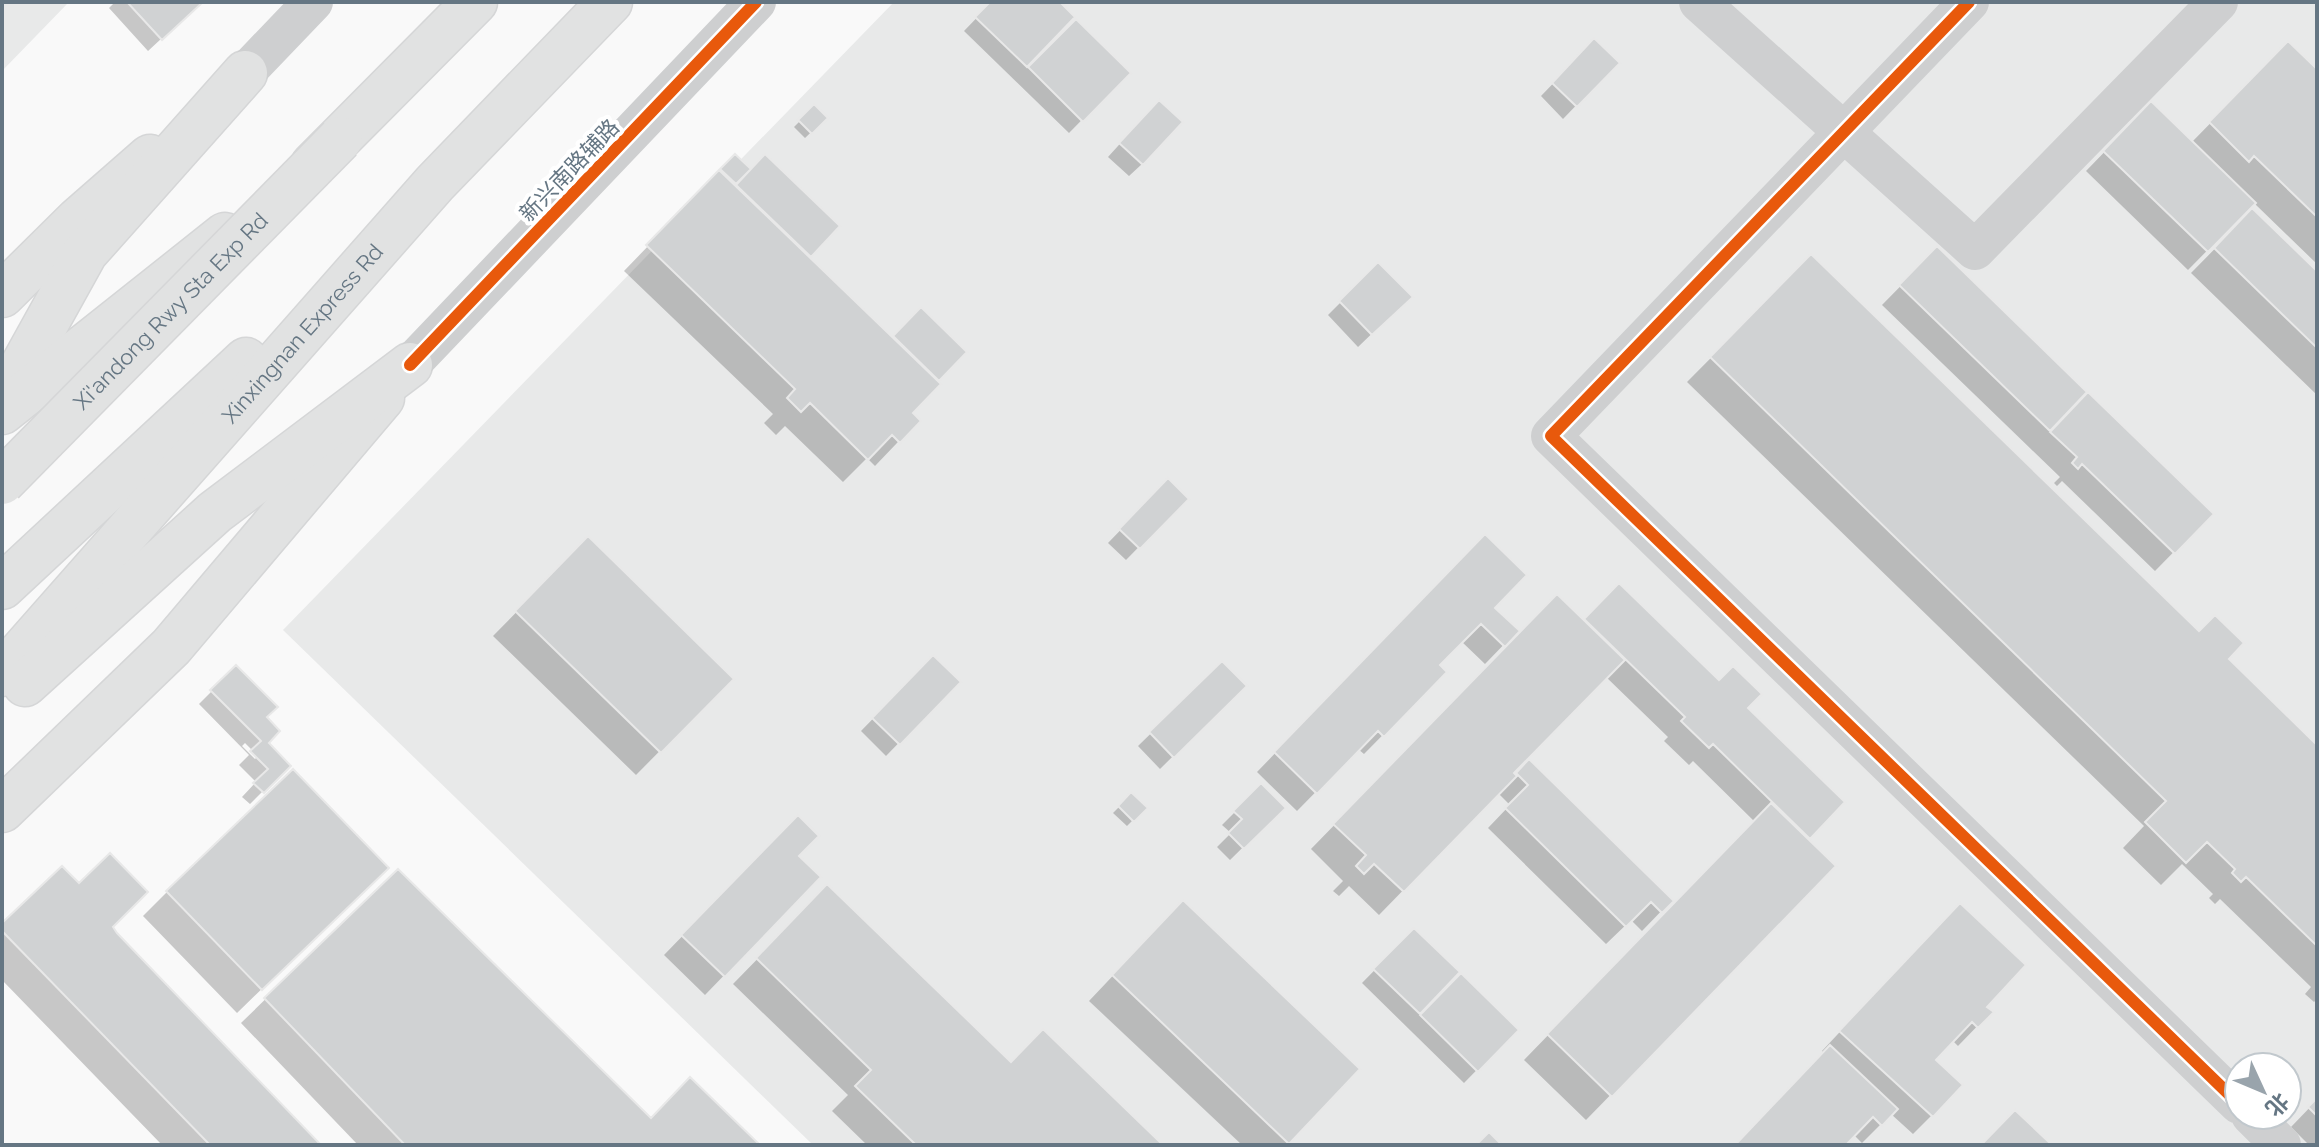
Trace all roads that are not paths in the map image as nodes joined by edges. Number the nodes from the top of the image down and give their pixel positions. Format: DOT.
graph roads {
  1 [pos="313,2"];
  2 [pos="475,2"];
  3 [pos="610,2"];
  4 [pos="756,2"];
  5 [pos="1699,2"];
  6 [pos="1969,2"];
  7 [pos="2218,2"];
  8 [pos="245,73"];
  9 [pos="1843,132"];
  10 [pos="340,139"];
  11 [pos="435,183"];
  12 [pos="2,295"];
  13 [pos="410,365"];
  14 [pos="2,403"];
  15 [pos="2,412"];
  16 [pos="2,482"];
  17 [pos="2,587"];
  18 [pos="2,674"];
  19 [pos="2,704"];
  20 [pos="2,810"];
  21 [pos="2223,1088"];
  1 -- 8 [label="street"];
  2 -- 10 [label="main road"];
  3 -- 11 [label="main road, Xinxingnan Express Rd"];
  4 -- 13 [label="street, 新兴南路辅路"];
  5 -- 9 [label="street"];
  6 -- 9 [label="street"];
  7 -- 9 [label="street"];
  8 -- 12 [label="main road"];
  8 -- 14 [label="main road"];
  9 -- 21 [label="street"];
  10 -- 15 [label="main road"];
  10 -- 16 [label="main road, Xi'andong Rwy Sta Exp Rd, bridge"];
  11 -- 17 [label="main road"];
  11 -- 18 [label="main road, Xinxingnan Express Rd"];
  13 -- 19 [label="main road"];
  13 -- 20 [label="main road"];
}
